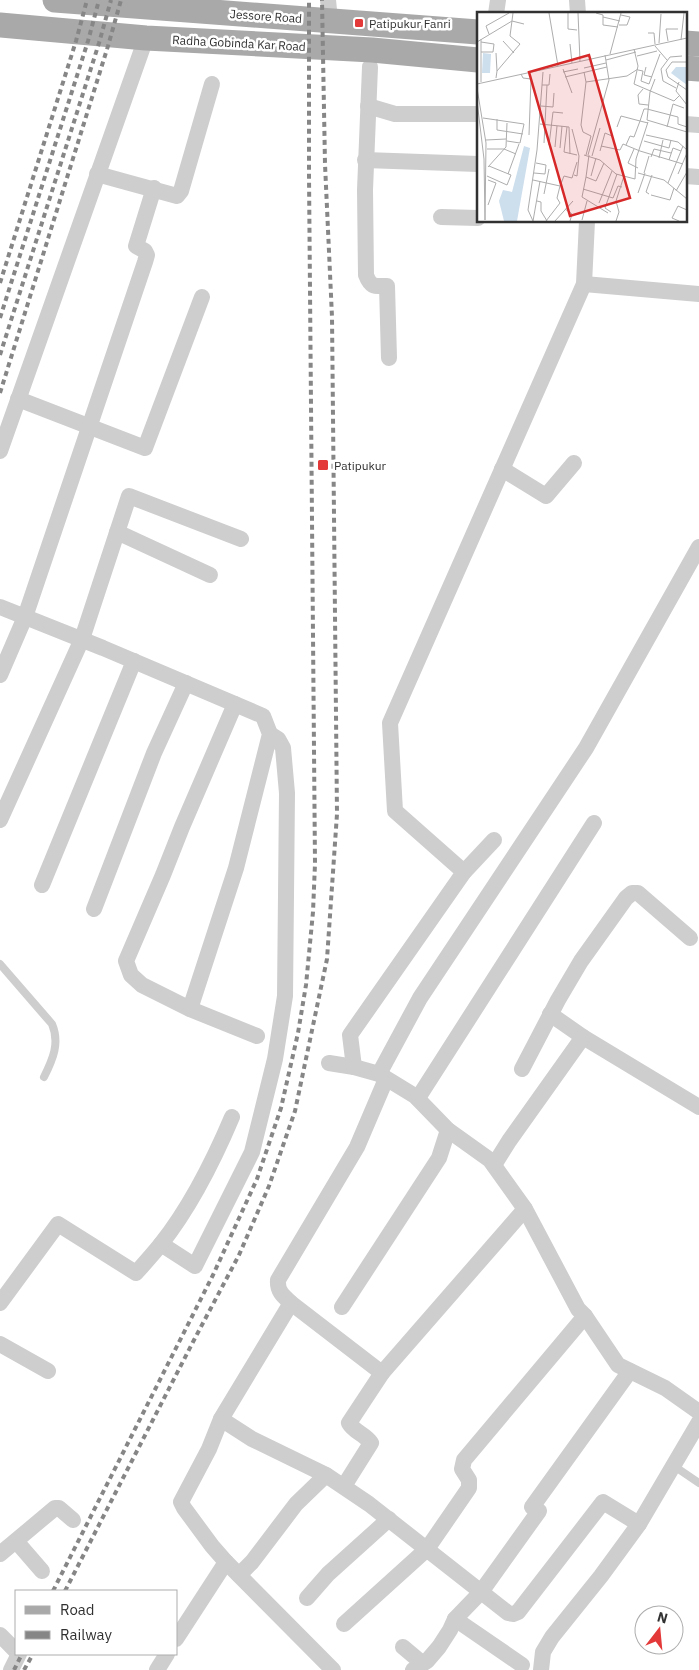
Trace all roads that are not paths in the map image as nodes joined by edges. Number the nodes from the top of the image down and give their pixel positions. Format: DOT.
graph roads {
  1 [pos="55,0"];
  2 [pos="329,10"];
  3 [pos="0,25"];
  4 [pos="477,32"];
  5 [pos="146,38"];
  6 [pos="686,43"];
  7 [pos="699,44"];
  8 [pos="477,60"];
  9 [pos="370,67"];
  10 [pos="686,68"];
  11 [pos="699,69"];
  12 [pos="212,84"];
  13 [pos="368,106"];
  14 [pos="477,114"];
  15 [pos="686,124"];
  16 [pos="699,125"];
  17 [pos="365,160"];
  18 [pos="477,164"];
  19 [pos="97,174"];
  20 [pos="686,176"];
  21 [pos="699,177"];
  22 [pos="154,188"];
  23 [pos="441,217"];
  24 [pos="477,218"];
  25 [pos="587,222"];
  26 [pos="584,284"];
  27 [pos="699,294"];
  28 [pos="202,297"];
  29 [pos="389,358"];
  30 [pos="18,399"];
  31 [pos="90,427"];
  32 [pos="0,451"];
  33 [pos="574,463"];
  34 [pos="502,469"];
  35 [pos="117,532"];
  36 [pos="241,539"];
  37 [pos="699,547"];
  38 [pos="210,575"];
  39 [pos="0,607"];
  40 [pos="25,617"];
  41 [pos="82,639"];
  42 [pos="134,661"];
  43 [pos="0,675"];
  44 [pos="186,683"];
  45 [pos="235,704"];
  46 [pos="270,734"];
  47 [pos="0,820"];
  48 [pos="594,823"];
  49 [pos="494,840"];
  50 [pos="464,872"];
  51 [pos="42,885"];
  52 [pos="94,908"];
  53 [pos="690,938"];
  54 [pos="0,964"];
  55 [pos="190,1009"];
  56 [pos="550,1014"];
  57 [pos="258,1036"];
  58 [pos="583,1037"];
  59 [pos="329,1064"];
  60 [pos="354,1067"];
  61 [pos="522,1069"];
  62 [pos="382,1076"];
  63 [pos="44,1077"];
  64 [pos="418,1098"];
  65 [pos="699,1107"];
  66 [pos="232,1117"];
  67 [pos="448,1130"];
  68 [pos="494,1166"];
  69 [pos="524,1209"];
  70 [pos="161,1244"];
  71 [pos="0,1303"];
  72 [pos="291,1303"];
  73 [pos="342,1307"];
  74 [pos="585,1316"];
  75 [pos="0,1344"];
  76 [pos="48,1371"];
  77 [pos="630,1372"];
  78 [pos="382,1373"];
  79 [pos="699,1412"];
  80 [pos="220,1419"];
  81 [pos="699,1422"];
  82 [pos="674,1466"];
  83 [pos="326,1475"];
  84 [pos="699,1483"];
  85 [pos="344,1486"];
  86 [pos="389,1519"];
  87 [pos="73,1520"];
  88 [pos="639,1524"];
  89 [pos="16,1541"];
  90 [pos="427,1549"];
  91 [pos="0,1554"];
  92 [pos="226,1562"];
  93 [pos="42,1571"];
  94 [pos="239,1575"];
  95 [pos="481,1592"];
  96 [pos="307,1598"];
  97 [pos="455,1620"];
  98 [pos="344,1624"];
  99 [pos="0,1635"];
  100 [pos="178,1636"];
  101 [pos="403,1647"];
  102 [pos="15,1650"];
  103 [pos="18,1655"];
  104 [pos="166,1655"];
  105 [pos="522,1665"];
  106 [pos="425,1666"];
  107 [pos="11,1670"];
  108 [pos="157,1670"];
  109 [pos="333,1670"];
  110 [pos="541,1670"];
  1 -- 2 [label="main road, Jessore Road"];
  2 -- 4 [label="main road, Jessore Road"];
  3 -- 5 [label="main road, Radha Gobinda Kar Road"];
  5 -- 8 [label="main road, Radha Gobinda Kar Road"];
  5 -- 19 [label="street"];
  6 -- 7 [label="main road"];
  9 -- 13 [label="street"];
  10 -- 11 [label="main road"];
  12 -- 22 [label="street"];
  13 -- 14 [label="street"];
  13 -- 17 [label="street"];
  15 -- 16 [label="street"];
  17 -- 18 [label="street"];
  17 -- 29 [label="street"];
  19 -- 22 [label="street"];
  19 -- 30 [label="street"];
  20 -- 21 [label="street"];
  22 -- 31 [label="street"];
  23 -- 24 [label="street"];
  25 -- 26 [label="street"];
  26 -- 27 [label="street"];
  26 -- 34 [label="street"];
  28 -- 31 [label="street"];
  30 -- 31 [label="street"];
  30 -- 32 [label="street"];
  31 -- 40 [label="street"];
  33 -- 34 [label="street"];
  34 -- 50 [label="street"];
  35 -- 36 [label="street"];
  35 -- 38 [label="street"];
  35 -- 41 [label="street"];
  37 -- 62 [label="street"];
  39 -- 40 [label="street"];
  40 -- 41 [label="street"];
  40 -- 43 [label="street"];
  41 -- 42 [label="street"];
  41 -- 47 [label="street"];
  42 -- 44 [label="street"];
  42 -- 51 [label="street"];
  44 -- 45 [label="street"];
  44 -- 52 [label="street"];
  45 -- 46 [label="street"];
  45 -- 55 [label="street"];
  46 -- 55 [label="street"];
  46 -- 70 [label="street"];
  48 -- 64 [label="street"];
  49 -- 50 [label="street"];
  50 -- 60 [label="street"];
  53 -- 56 [label="street"];
  54 -- 63 [label="lane"];
  55 -- 57 [label="street"];
  56 -- 58 [label="street"];
  56 -- 61 [label="street"];
  58 -- 65 [label="street"];
  58 -- 68 [label="street"];
  59 -- 60 [label="street"];
  60 -- 62 [label="street"];
  62 -- 64 [label="street"];
  62 -- 72 [label="street"];
  64 -- 67 [label="street"];
  66 -- 70 [label="street"];
  67 -- 68 [label="street"];
  67 -- 73 [label="street"];
  68 -- 69 [label="street"];
  69 -- 74 [label="street"];
  69 -- 78 [label="street"];
  70 -- 71 [label="street"];
  72 -- 78 [label="street"];
  72 -- 80 [label="street"];
  74 -- 77 [label="street"];
  74 -- 90 [label="street"];
  75 -- 76 [label="street"];
  77 -- 79 [label="street"];
  77 -- 95 [label="street"];
  78 -- 85 [label="street"];
  80 -- 83 [label="street"];
  80 -- 92 [label="street"];
  81 -- 82 [label="street"];
  82 -- 84 [label="lane"];
  82 -- 88 [label="street"];
  83 -- 85 [label="street"];
  83 -- 94 [label="street"];
  85 -- 86 [label="street"];
  86 -- 90 [label="street"];
  86 -- 96 [label="street"];
  87 -- 89 [label="street"];
  88 -- 95 [label="street"];
  88 -- 110 [label="street"];
  89 -- 91 [label="street"];
  89 -- 93 [label="street"];
  90 -- 95 [label="street"];
  90 -- 98 [label="street"];
  92 -- 94 [label="street"];
  92 -- 100 [label="street"];
  94 -- 109 [label="street"];
  95 -- 97 [label="street"];
  97 -- 105 [label="street"];
  97 -- 106 [label="street"];
  99 -- 102 [label="street"];
  101 -- 106 [label="street"];
  103 -- 107 [label="street"];
  104 -- 108 [label="street"];
}
